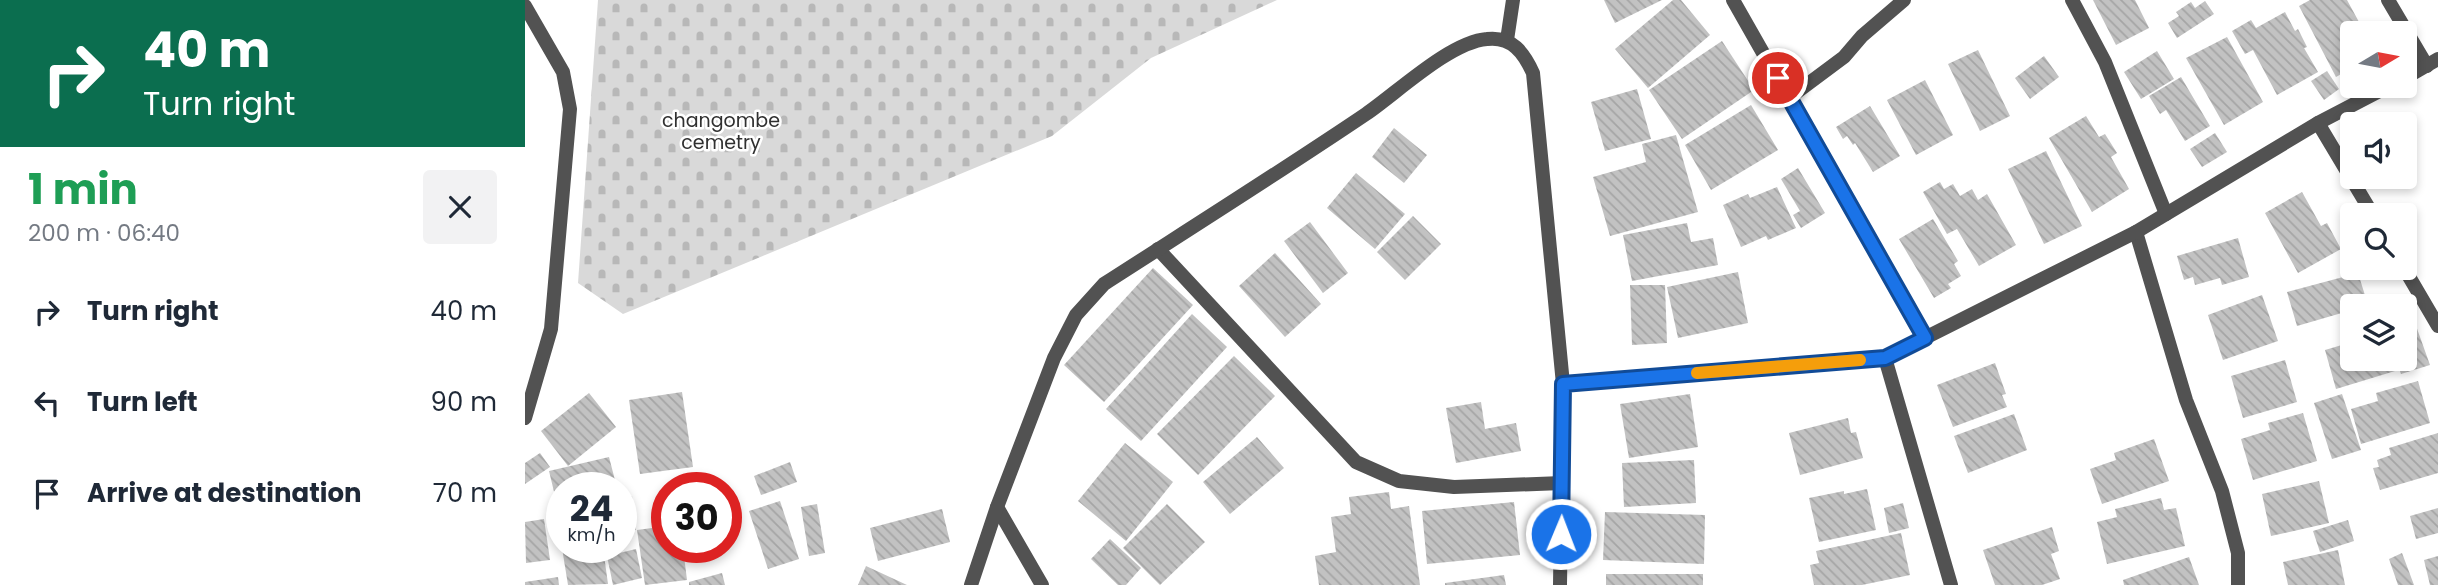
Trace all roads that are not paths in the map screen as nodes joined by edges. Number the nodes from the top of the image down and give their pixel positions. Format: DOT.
graph roads {
  1 [pos="1513,0"];
  2 [pos="1733,0"];
  3 [pos="1903,0"];
  4 [pos="2072,0"];
  5 [pos="2388,0"];
  6 [pos="525,6"];
  7 [pos="1507,40"];
  8 [pos="2433,62"];
  9 [pos="2417,71"];
  10 [pos="1789,97"];
  11 [pos="2366,98"];
  12 [pos="2318,123"];
  13 [pos="2365,203"];
  14 [pos="2166,214"];
  15 [pos="2136,232"];
  16 [pos="1158,249"];
  17 [pos="2411,280"];
  18 [pos="2438,326"];
  19 [pos="1925,338"];
  20 [pos="1885,358"];
  21 [pos="1563,384"];
  22 [pos="525,418"];
  23 [pos="1562,483"];
  24 [pos="997,508"];
  25 [pos="971,585"];
  26 [pos="1042,585"];
  27 [pos="1560,585"];
  28 [pos="1951,585"];
  29 [pos="2238,585"];
  1 -- 7 [label="street"];
  2 -- 10 [label="street"];
  3 -- 10 [label="street"];
  4 -- 14 [label="street"];
  5 -- 8 [label="street"];
  6 -- 22 [label="street"];
  7 -- 16 [label="street"];
  7 -- 21 [label="street"];
  8 -- 9 [label="street"];
  10 -- 19 [label="street"];
  11 -- 12 [label="street"];
  12 -- 13 [label="street"];
  12 -- 14 [label="street"];
  14 -- 15 [label="street"];
  15 -- 19 [label="street"];
  15 -- 29 [label="street"];
  16 -- 23 [label="street"];
  16 -- 24 [label="street"];
  17 -- 18 [label="street"];
  19 -- 20 [label="street"];
  20 -- 21 [label="street"];
  20 -- 28 [label="street"];
  21 -- 23 [label="street"];
  23 -- 27 [label="street"];
  24 -- 25 [label="street"];
  24 -- 26 [label="street"];
}
